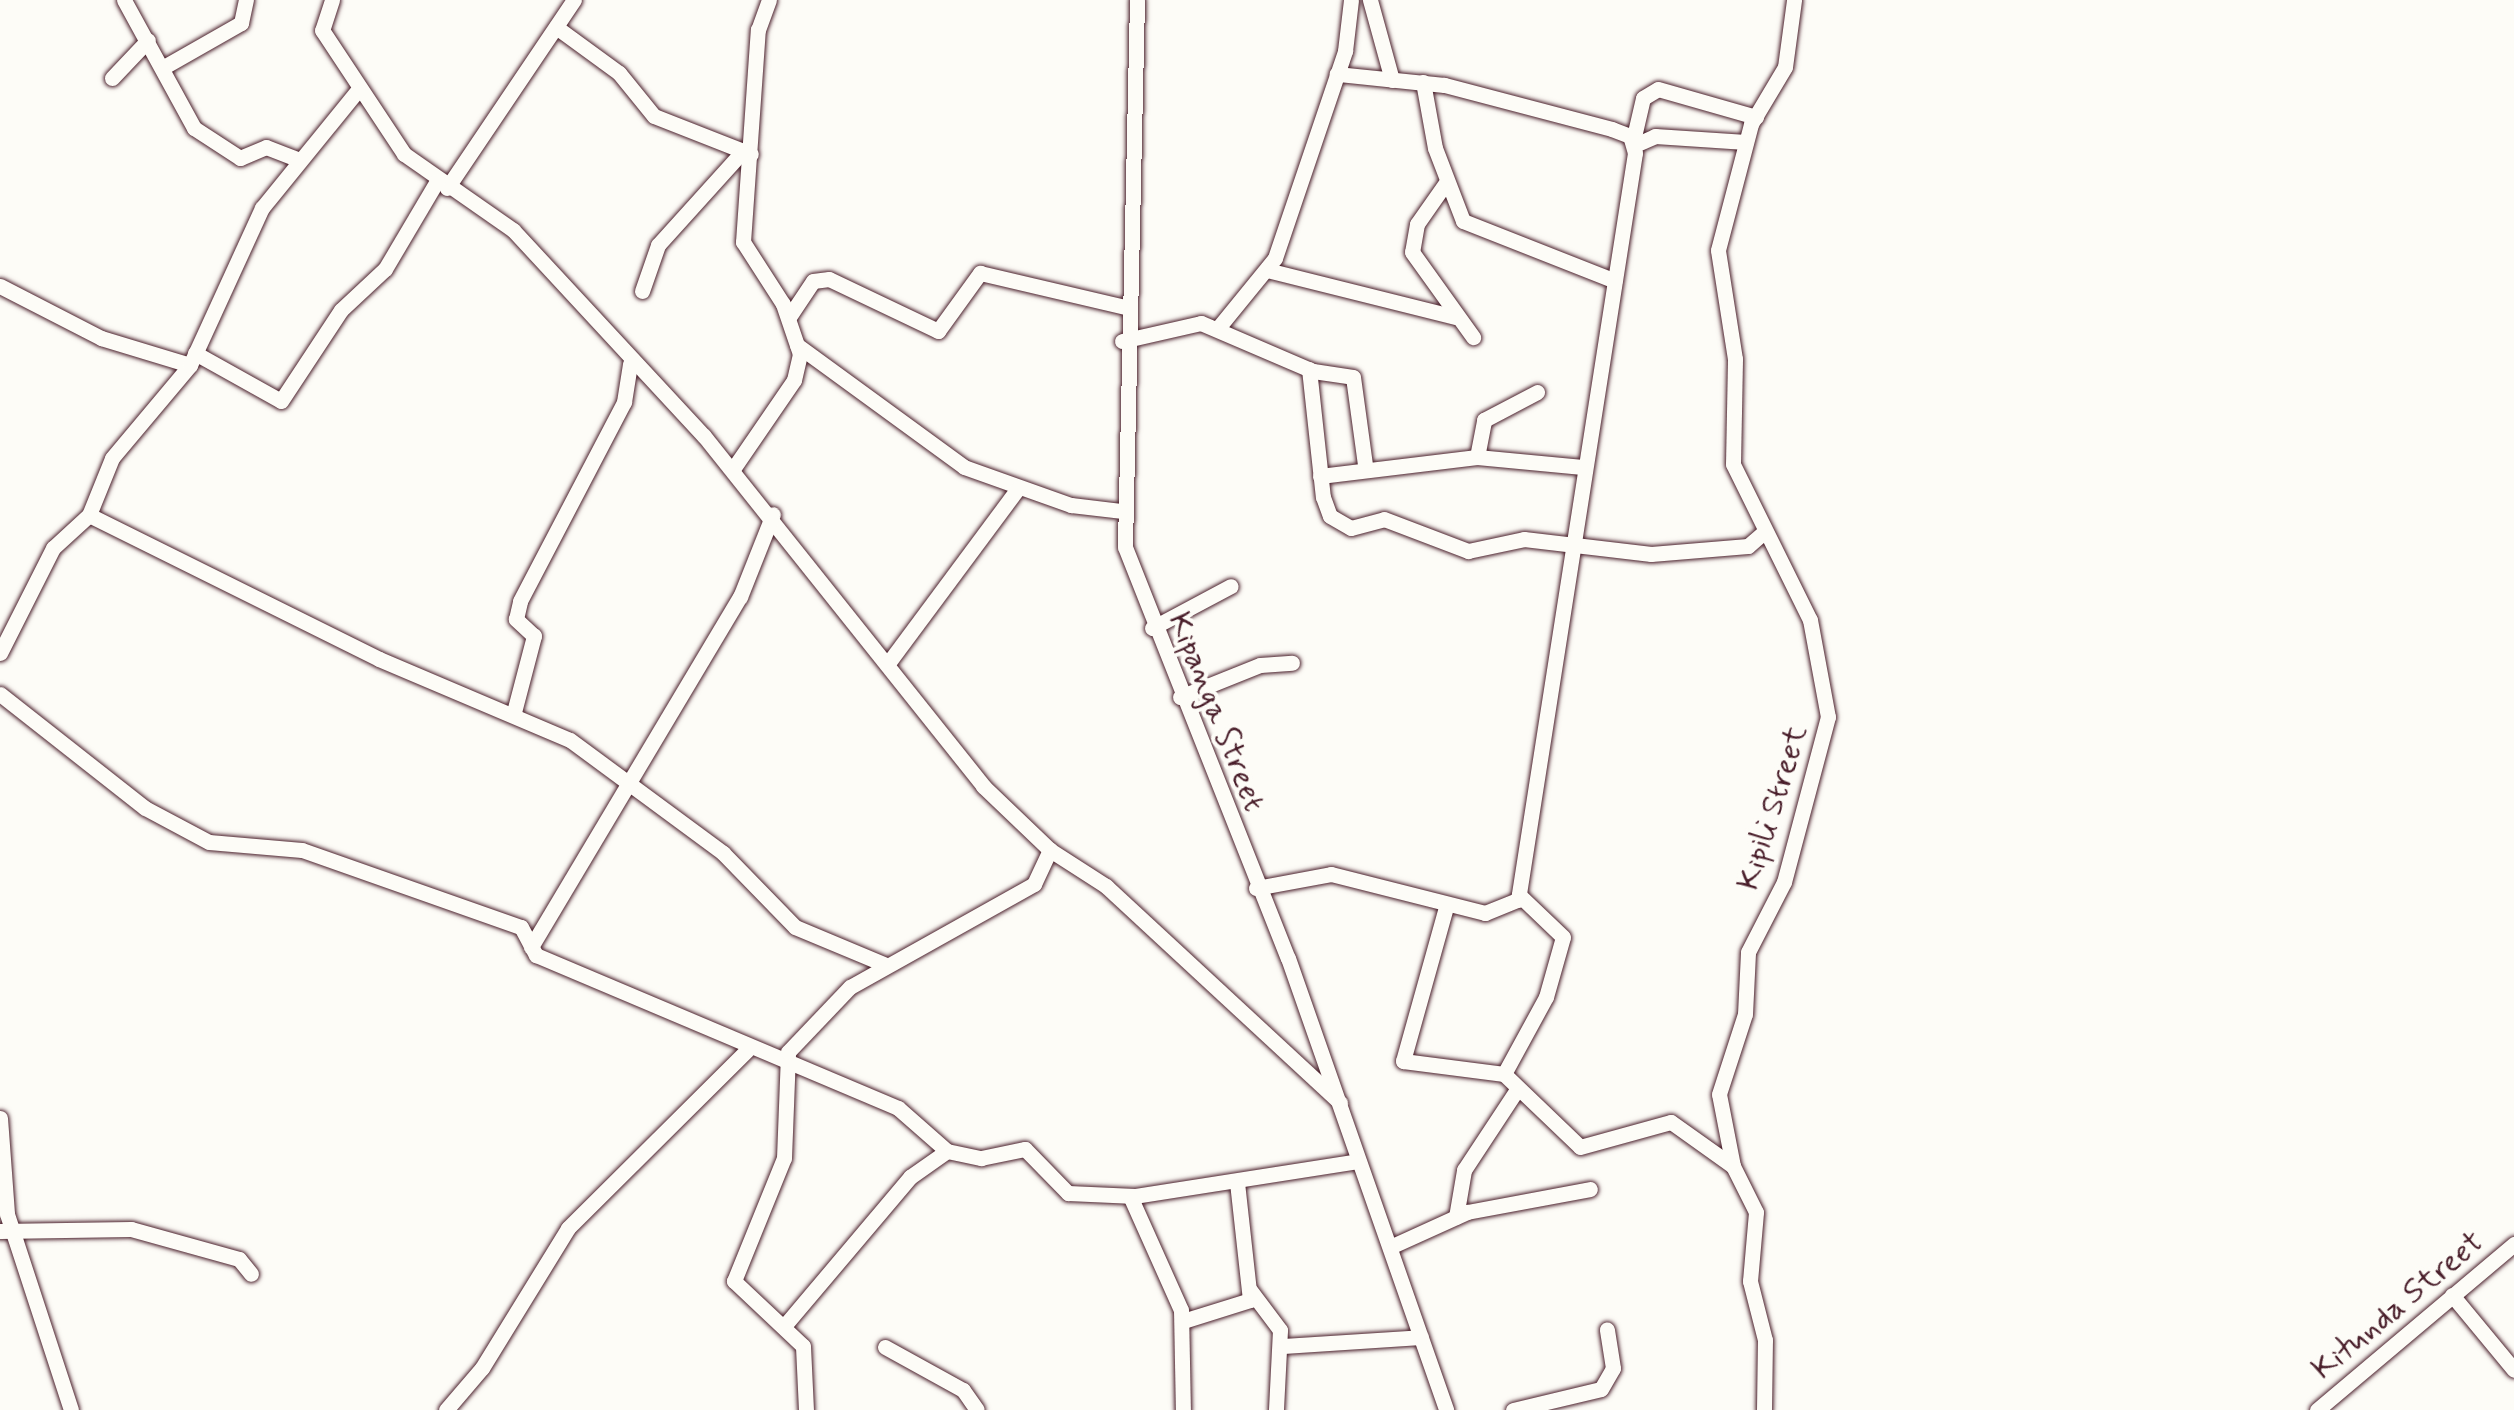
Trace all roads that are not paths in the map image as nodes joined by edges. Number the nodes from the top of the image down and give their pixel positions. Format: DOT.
graph roads {
  1 [pos="124,0"];
  2 [pos="246,0"];
  3 [pos="332,0"];
  4 [pos="574,0"];
  5 [pos="770,0"];
  6 [pos="1136,0"];
  7 [pos="1352,0"];
  8 [pos="1370,0"];
  9 [pos="1794,0"];
  10 [pos="556,27"];
  11 [pos="148,40"];
  12 [pos="162,68"];
  13 [pos="1337,74"];
  14 [pos="112,78"];
  15 [pos="1392,80"];
  16 [pos="1423,82"];
  17 [pos="358,90"];
  18 [pos="1756,118"];
  19 [pos="1746,142"];
  20 [pos="1634,143"];
  21 [pos="747,152"];
  22 [pos="300,160"];
  23 [pos="1445,184"];
  24 [pos="442,185"];
  25 [pos="1267,270"];
  26 [pos="1615,281"];
  27 [pos="0,286"];
  28 [pos="642,291"];
  29 [pos="1125,307"];
  30 [pos="789,317"];
  31 [pos="1455,317"];
  32 [pos="1218,328"];
  33 [pos="1474,337"];
  34 [pos="1122,340"];
  35 [pos="797,346"];
  36 [pos="192,359"];
  37 [pos="630,363"];
  38 [pos="1309,369"];
  39 [pos="1537,392"];
  40 [pos="1477,457"];
  41 [pos="1366,465"];
  42 [pos="1583,467"];
  43 [pos="733,469"];
  44 [pos="1320,476"];
  45 [pos="1018,488"];
  46 [pos="1120,511"];
  47 [pos="773,514"];
  48 [pos="89,515"];
  49 [pos="1762,534"];
  50 [pos="1572,548"];
  51 [pos="1231,586"];
  52 [pos="1152,628"];
  53 [pos="0,652"];
  54 [pos="889,662"];
  55 [pos="1292,663"];
  56 [pos="0,694"];
  57 [pos="1180,697"];
  58 [pos="514,712"];
  59 [pos="630,784"];
  60 [pos="1050,850"];
  61 [pos="1256,888"];
  62 [pos="1519,896"];
  63 [pos="1446,907"];
  64 [pos="531,948"];
  65 [pos="886,966"];
  66 [pos="746,1050"];
  67 [pos="786,1066"];
  68 [pos="1504,1074"];
  69 [pos="1518,1088"];
  70 [pos="1340,1102"];
  71 [pos="0,1118"];
  72 [pos="947,1151"];
  73 [pos="1358,1161"];
  74 [pos="1733,1166"];
  75 [pos="1237,1182"];
  76 [pos="1590,1189"];
  77 [pos="1130,1196"];
  78 [pos="1456,1217"];
  79 [pos="8,1232"];
  80 [pos="2514,1244"];
  81 [pos="1390,1247"];
  82 [pos="251,1274"];
  83 [pos="1250,1290"];
  84 [pos="2452,1294"];
  85 [pos="1183,1321"];
  86 [pos="785,1325"];
  87 [pos="1607,1329"];
  88 [pos="1421,1337"];
  89 [pos="1283,1346"];
  90 [pos="885,1347"];
  91 [pos="2514,1370"];
  92 [pos="71,1410"];
  93 [pos="446,1410"];
  94 [pos="806,1410"];
  95 [pos="977,1410"];
  96 [pos="1182,1410"];
  97 [pos="1276,1410"];
  98 [pos="1446,1410"];
  99 [pos="1513,1410"];
  100 [pos="1764,1410"];
  101 [pos="2317,1410"];
  1 -- 11 [label="street"];
  2 -- 12 [label="street"];
  3 -- 17 [label="street"];
  4 -- 10 [label="street"];
  5 -- 21 [label="street"];
  6 -- 29 [label="street, Kipanga Street"];
  7 -- 13 [label="street"];
  8 -- 15 [label="street"];
  9 -- 18 [label="street, Kipili Street"];
  10 -- 21 [label="street"];
  10 -- 24 [label="street"];
  11 -- 12 [label="street"];
  11 -- 14 [label="street"];
  12 -- 22 [label="street"];
  13 -- 15 [label="street"];
  13 -- 25 [label="street"];
  15 -- 16 [label="street"];
  16 -- 20 [label="street"];
  16 -- 23 [label="street"];
  17 -- 22 [label="street"];
  17 -- 24 [label="street"];
  18 -- 19 [label="street, Kipili Street"];
  18 -- 20 [label="street"];
  19 -- 20 [label="street"];
  19 -- 49 [label="street, Kipili Street"];
  20 -- 26 [label="street"];
  21 -- 28 [label="street"];
  21 -- 30 [label="street"];
  22 -- 36 [label="street"];
  23 -- 26 [label="street"];
  23 -- 31 [label="street"];
  24 -- 36 [label="street"];
  24 -- 37 [label="street"];
  25 -- 31 [label="street"];
  25 -- 32 [label="street"];
  26 -- 42 [label="street"];
  27 -- 36 [label="street"];
  29 -- 30 [label="street"];
  29 -- 34 [label="street, Kipanga Street"];
  30 -- 35 [label="street"];
  31 -- 33 [label="street"];
  32 -- 34 [label="street"];
  32 -- 38 [label="street"];
  34 -- 46 [label="street, Kipanga Street"];
  35 -- 43 [label="street"];
  35 -- 45 [label="street"];
  36 -- 48 [label="street"];
  37 -- 43 [label="street"];
  37 -- 58 [label="street"];
  38 -- 41 [label="street"];
  38 -- 44 [label="street"];
  39 -- 40 [label="street"];
  40 -- 41 [label="street"];
  40 -- 42 [label="street"];
  41 -- 44 [label="street"];
  42 -- 50 [label="street"];
  43 -- 47 [label="street"];
  44 -- 50 [label="street"];
  45 -- 46 [label="street"];
  45 -- 54 [label="street"];
  46 -- 52 [label="street, Kipanga Street"];
  47 -- 54 [label="street"];
  47 -- 59 [label="street"];
  48 -- 53 [label="street"];
  48 -- 58 [label="street"];
  49 -- 50 [label="street"];
  49 -- 74 [label="street, Kipili Street"];
  50 -- 62 [label="street"];
  51 -- 52 [label="street"];
  52 -- 57 [label="street, Kipanga Street"];
  54 -- 60 [label="street"];
  55 -- 57 [label="street"];
  56 -- 64 [label="street"];
  57 -- 61 [label="street, Kipanga Street"];
  58 -- 59 [label="street"];
  59 -- 64 [label="street"];
  59 -- 65 [label="street"];
  60 -- 65 [label="street"];
  60 -- 70 [label="street"];
  61 -- 63 [label="street"];
  61 -- 70 [label="street, Kipanga Street"];
  62 -- 63 [label="street"];
  62 -- 68 [label="street"];
  63 -- 68 [label="street"];
  64 -- 66 [label="street"];
  65 -- 67 [label="street"];
  66 -- 67 [label="street"];
  66 -- 93 [label="street"];
  67 -- 72 [label="street"];
  67 -- 86 [label="street"];
  68 -- 69 [label="street"];
  69 -- 74 [label="street"];
  69 -- 78 [label="street"];
  70 -- 73 [label="street, Kipanga Street"];
  71 -- 79 [label="street"];
  72 -- 77 [label="street"];
  72 -- 86 [label="street"];
  73 -- 75 [label="street"];
  73 -- 81 [label="street, Kipanga Street"];
  74 -- 100 [label="street, Kipili Street"];
  75 -- 77 [label="street"];
  75 -- 83 [label="street"];
  76 -- 78 [label="street"];
  77 -- 85 [label="street"];
  78 -- 81 [label="street"];
  79 -- 82 [label="street"];
  79 -- 92 [label="street"];
  80 -- 84 [label="street, Kitunda Street"];
  81 -- 88 [label="street, Kipanga Street"];
  83 -- 85 [label="street"];
  83 -- 89 [label="street"];
  84 -- 91 [label="street"];
  84 -- 101 [label="street, Kitunda Street"];
  85 -- 96 [label="street"];
  86 -- 94 [label="street"];
  87 -- 99 [label="street"];
  88 -- 89 [label="street"];
  88 -- 98 [label="street, Kipanga Street"];
  89 -- 97 [label="street"];
  90 -- 95 [label="street"];
}
